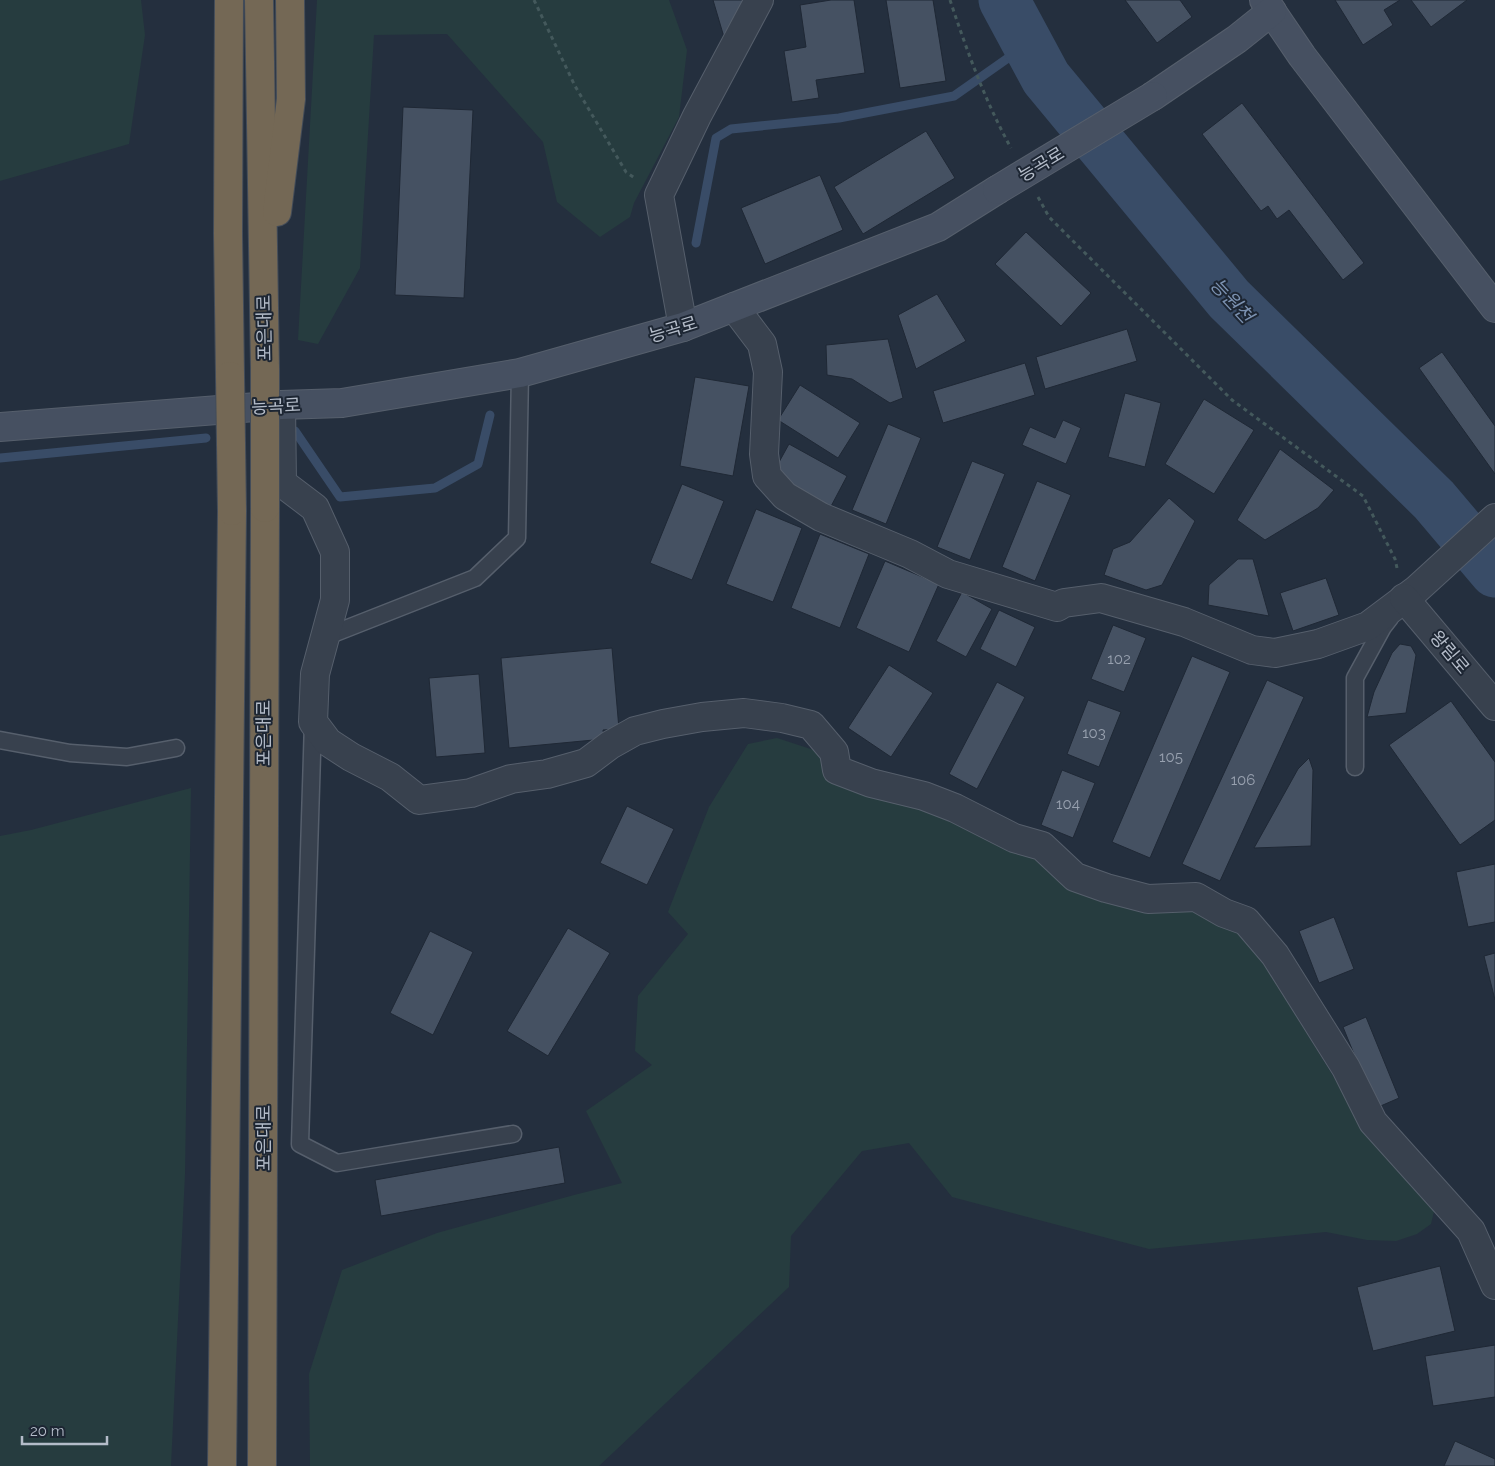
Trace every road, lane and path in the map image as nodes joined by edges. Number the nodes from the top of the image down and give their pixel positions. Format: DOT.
graph roads {
  1 [pos="211,0"];
  2 [pos="230,0"];
  3 [pos="259,0"];
  4 [pos="290,0"];
  5 [pos="534,0"];
  6 [pos="759,0"];
  7 [pos="950,0"];
  8 [pos="1274,4"];
  9 [pos="1013,153"];
  10 [pos="1036,193"];
  11 [pos="660,195"];
  12 [pos="228,234"];
  13 [pos="734,307"];
  14 [pos="264,308"];
  15 [pos="1495,308"];
  16 [pos="683,327"];
  17 [pos="520,373"];
  18 [pos="281,405"];
  19 [pos="0,427"];
  20 [pos="1495,518"];
  21 [pos="1410,594"];
  22 [pos="325,637"];
  23 [pos="1495,706"];
  24 [pos="313,722"];
  25 [pos="0,740"];
  26 [pos="176,748"];
  27 [pos="1355,767"];
  28 [pos="513,1134"];
  29 [pos="1495,1285"];
  30 [pos="222,1466"];
  31 [pos="262,1466"];
  1 -- 12 [label="highway"];
  2 -- 12 [label="highway, 포은대로"];
  3 -- 14 [label="highway, 포은대로"];
  4 -- 14 [label="highway"];
  5 -- 11 [label="path"];
  6 -- 11 [label="street"];
  7 -- 9 [label="path"];
  8 -- 13 [label="street, 능곡로, bridge"];
  8 -- 15 [label="street"];
  10 -- 21 [label="path"];
  11 -- 16 [label="street"];
  12 -- 30 [label="highway, 포은대로, bridge"];
  13 -- 16 [label="street, 능곡로"];
  13 -- 21 [label="street"];
  14 -- 31 [label="highway, 포은대로, bridge"];
  16 -- 17 [label="street, 능곡로"];
  17 -- 18 [label="street, 능곡로"];
  17 -- 22 [label="lane"];
  18 -- 19 [label="street, 능곡로"];
  18 -- 22 [label="street"];
  20 -- 21 [label="street"];
  21 -- 23 [label="street, 왕림로"];
  21 -- 27 [label="lane"];
  22 -- 24 [label="street"];
  24 -- 28 [label="lane"];
  24 -- 29 [label="street"];
  25 -- 26 [label="lane"];
}
